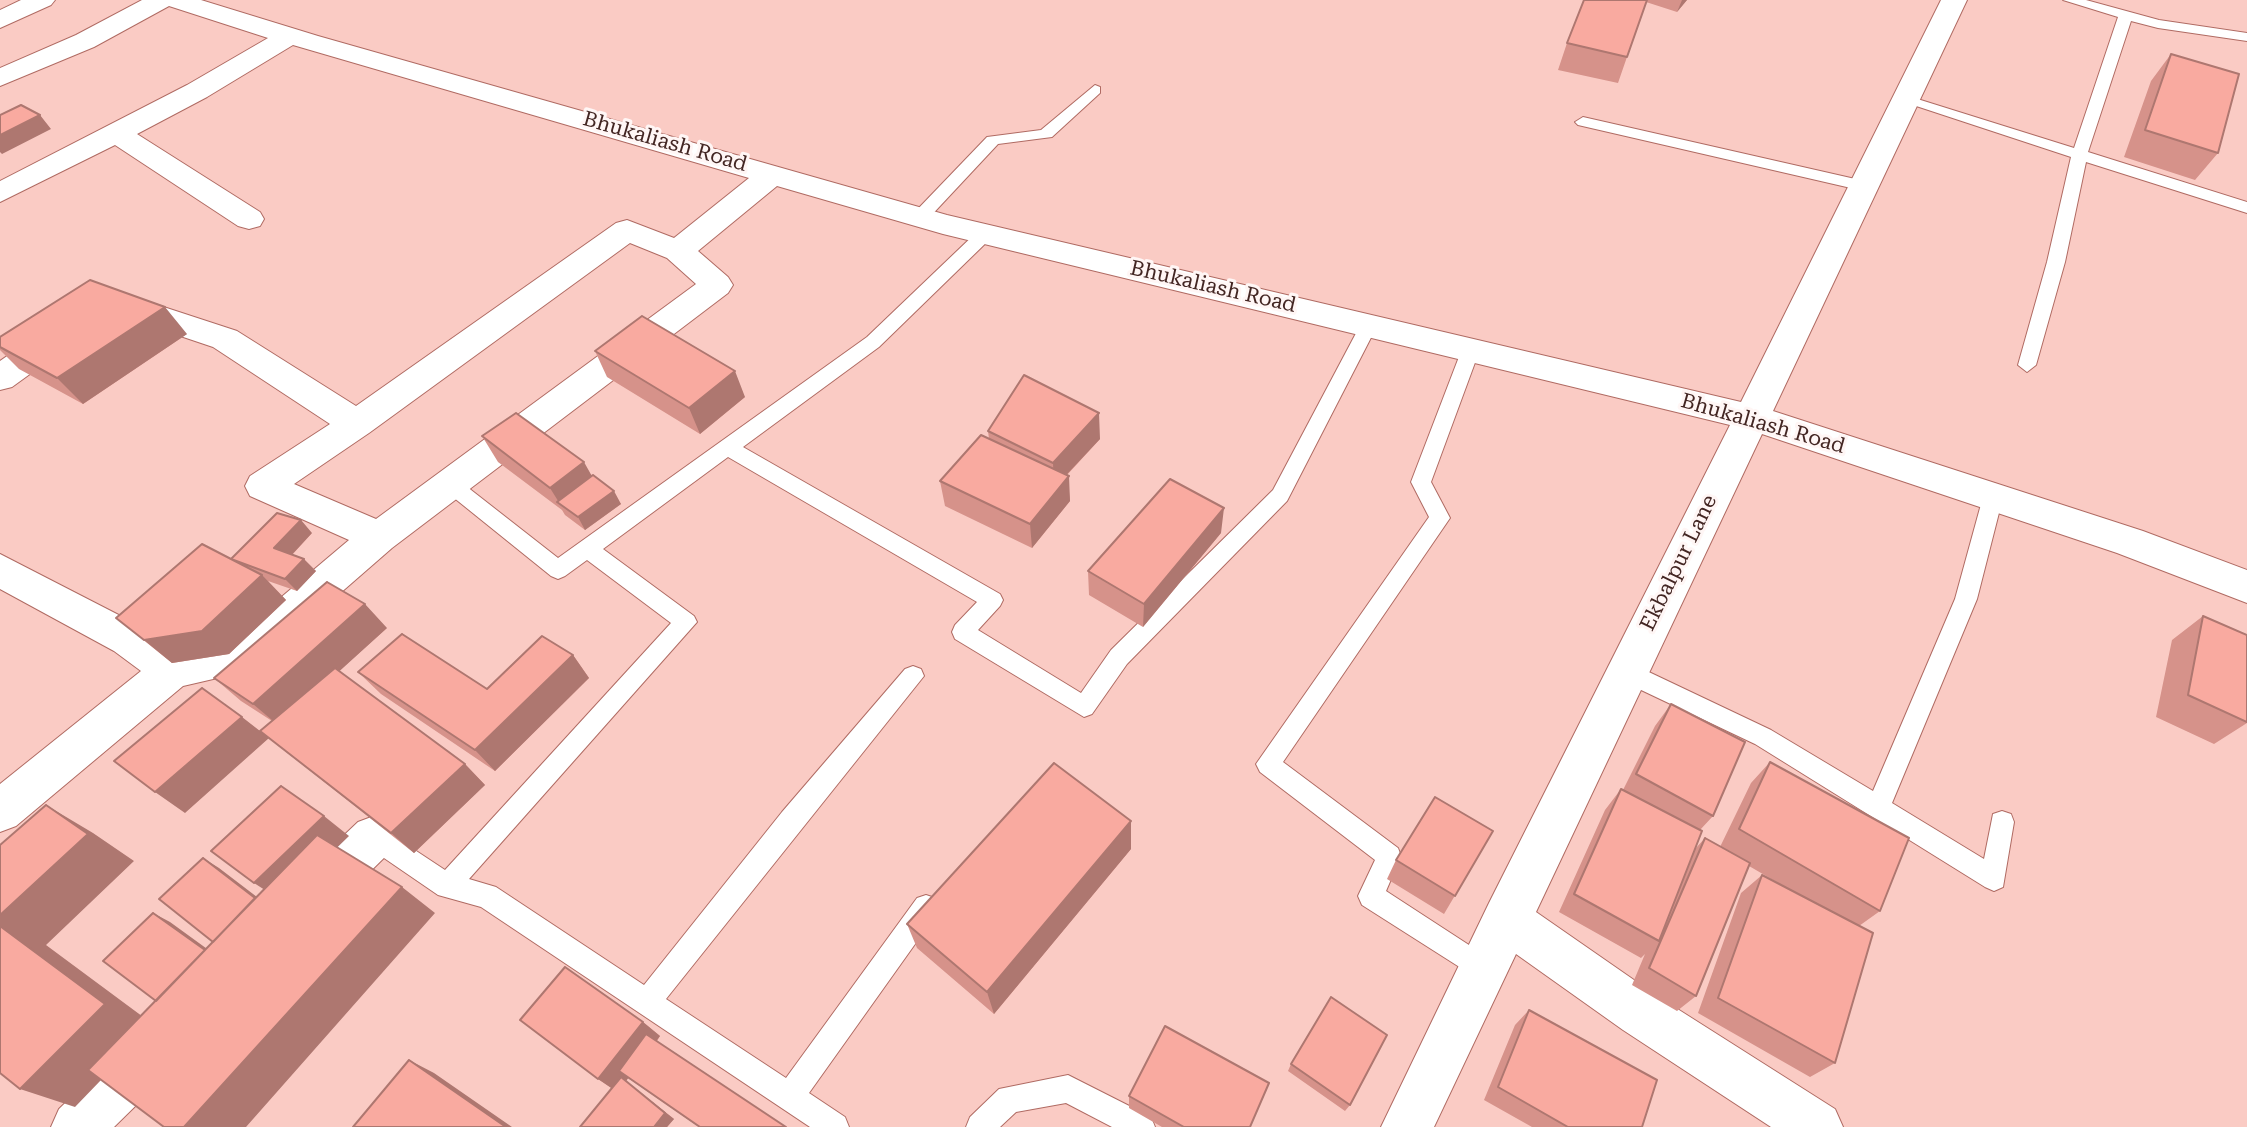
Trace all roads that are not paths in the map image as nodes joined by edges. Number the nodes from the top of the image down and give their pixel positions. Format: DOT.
graph roads {
  1 [pos="42,0"];
  2 [pos="161,0"];
  3 [pos="175,0"];
  4 [pos="1954,0"];
  5 [pos="2070,0"];
  6 [pos="2126,15"];
  7 [pos="0,20"];
  8 [pos="290,36"];
  9 [pos="2247,37"];
  10 [pos="0,78"];
  11 [pos="1096,90"];
  12 [pos="1906,100"];
  13 [pos="1583,122"];
  14 [pos="116,133"];
  15 [pos="2079,156"];
  16 [pos="773,174"];
  17 [pos="1864,186"];
  18 [pos="0,193"];
  19 [pos="2247,208"];
  20 [pos="920,217"];
  21 [pos="249,219"];
  22 [pos="985,234"];
  23 [pos="678,251"];
  24 [pos="1370,324"];
  25 [pos="1471,349"];
  26 [pos="2026,365"];
  27 [pos="0,378"];
  28 [pos="1751,417"];
  29 [pos="358,424"];
  30 [pos="729,448"];
  31 [pos="450,484"];
  32 [pos="1993,497"];
  33 [pos="379,537"];
  34 [pos="588,549"];
  35 [pos="0,570"];
  36 [pos="2247,587"];
  37 [pos="172,671"];
  38 [pos="1626,672"];
  39 [pos="913,676"];
  40 [pos="1878,807"];
  41 [pos="0,811"];
  42 [pos="2002,822"];
  43 [pos="374,837"];
  44 [pos="447,886"];
  45 [pos="926,907"];
  46 [pos="1506,919"];
  47 [pos="286,923"];
  48 [pos="1483,969"];
  49 [pos="646,1003"];
  50 [pos="180,1027"];
  51 [pos="789,1097"];
  52 [pos="82,1126"];
  53 [pos="835,1127"];
  54 [pos="980,1127"];
  55 [pos="1141,1127"];
  56 [pos="1406,1127"];
  57 [pos="1816,1127"];
  1 -- 7 [label="street"];
  2 -- 10 [label="street"];
  3 -- 8 [label="street, Bhukaliash Road"];
  4 -- 12 [label="street, Ekbalpur Lane"];
  5 -- 6 [label="lane"];
  6 -- 9 [label="lane"];
  6 -- 15 [label="lane"];
  8 -- 14 [label="street"];
  8 -- 16 [label="street, Bhukaliash Road"];
  11 -- 20 [label="lane"];
  12 -- 15 [label="lane"];
  12 -- 17 [label="street, Ekbalpur Lane"];
  13 -- 17 [label="lane"];
  14 -- 18 [label="street"];
  14 -- 21 [label="street"];
  15 -- 19 [label="lane"];
  15 -- 26 [label="lane"];
  16 -- 20 [label="street, Bhukaliash Road"];
  16 -- 23 [label="street"];
  17 -- 28 [label="street, Ekbalpur Lane"];
  20 -- 22 [label="street, Bhukaliash Road"];
  22 -- 24 [label="street, Bhukaliash Road"];
  22 -- 30 [label="lane"];
  23 -- 29 [label="street"];
  23 -- 31 [label="street"];
  24 -- 25 [label="street, Bhukaliash Road"];
  24 -- 30 [label="lane"];
  25 -- 28 [label="street, Bhukaliash Road"];
  25 -- 48 [label="lane"];
  27 -- 29 [label="street"];
  28 -- 32 [label="street, Bhukaliash Road"];
  28 -- 38 [label="street, Ekbalpur Lane"];
  29 -- 33 [label="street"];
  30 -- 34 [label="lane"];
  31 -- 33 [label="street"];
  31 -- 34 [label="lane"];
  32 -- 36 [label="street, Bhukaliash Road"];
  32 -- 40 [label="lane"];
  33 -- 37 [label="street"];
  34 -- 44 [label="lane"];
  35 -- 37 [label="street"];
  37 -- 41 [label="street"];
  38 -- 40 [label="lane"];
  38 -- 46 [label="street, Ekbalpur Lane"];
  39 -- 49 [label="lane"];
  40 -- 42 [label="lane"];
  43 -- 44 [label="lane"];
  43 -- 47 [label="street"];
  44 -- 49 [label="lane"];
  45 -- 51 [label="lane"];
  46 -- 48 [label="street, Ekbalpur Lane"];
  46 -- 57 [label="street"];
  48 -- 56 [label="street, Ekbalpur Lane"];
  49 -- 51 [label="lane"];
  50 -- 52 [label="street"];
  51 -- 53 [label="lane"];
  54 -- 55 [label="lane"];
}
